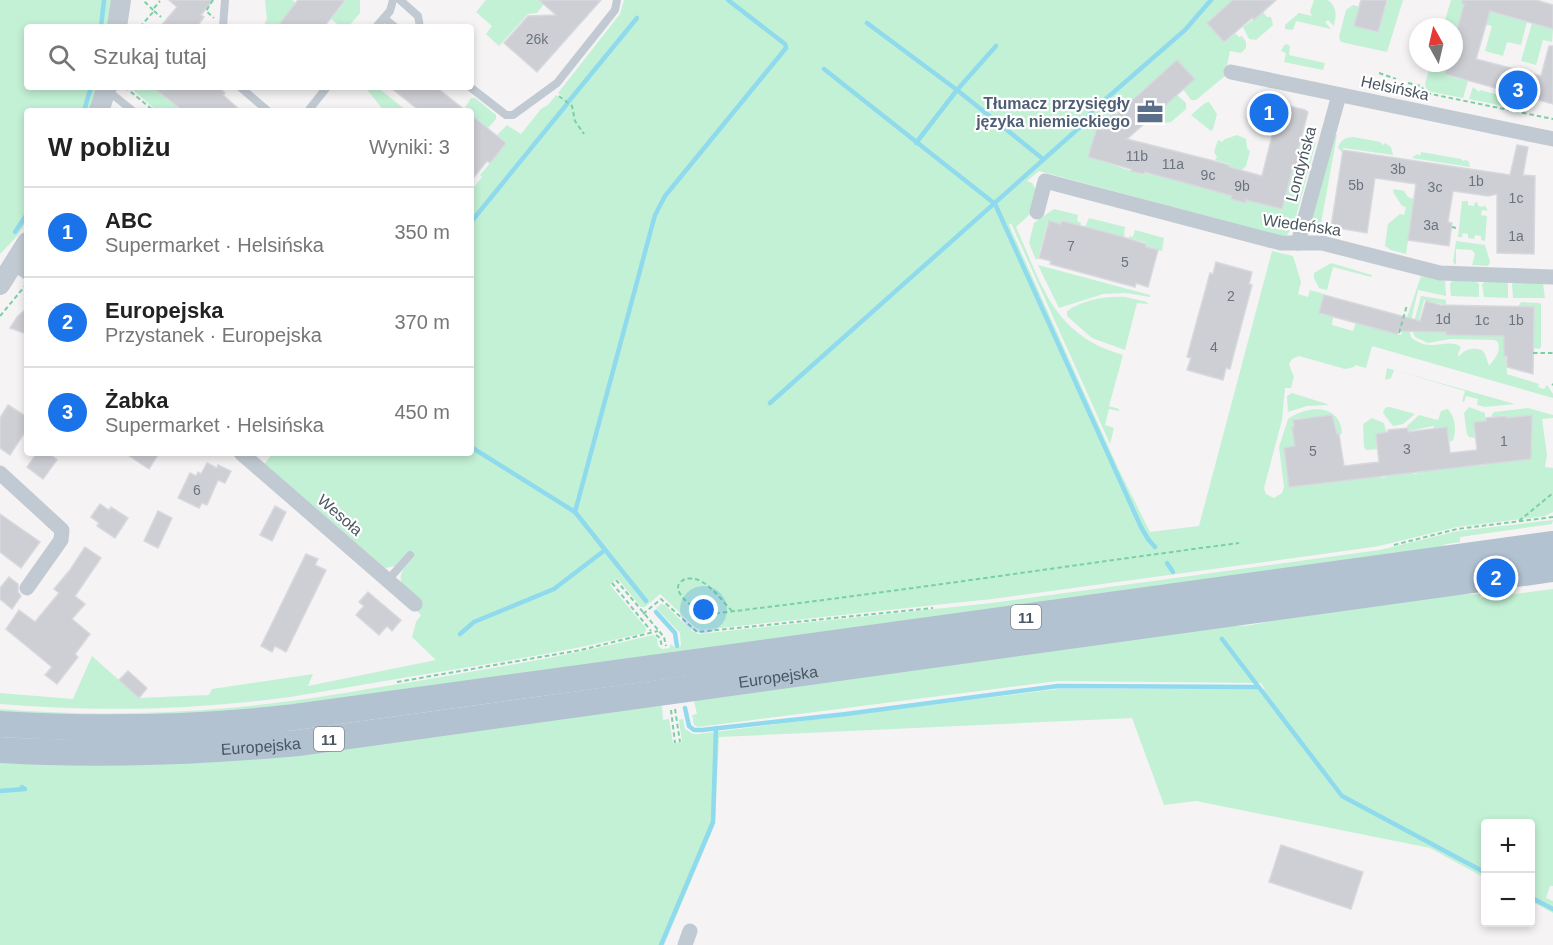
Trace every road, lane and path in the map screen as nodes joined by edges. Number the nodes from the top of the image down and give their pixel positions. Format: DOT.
graph roads {
  1 [pos="121,0"];
  2 [pos="143,0"];
  3 [pos="213,0"];
  4 [pos="225,0"];
  5 [pos="393,0"];
  6 [pos="400,0"];
  7 [pos="617,0"];
  8 [pos="160,1"];
  9 [pos="154,10"];
  10 [pos="162,17"];
  11 [pos="384,18"];
  12 [pos="143,23"];
  13 [pos="117,24"];
  14 [pos="218,24"];
  15 [pos="219,24"];
  16 [pos="379,24"];
  17 [pos="391,24"];
  18 [pos="419,24"];
  19 [pos="1231,72"];
  20 [pos="1379,73"];
  21 [pos="1396,79"];
  22 [pos="1408,83"];
  23 [pos="111,90"];
  24 [pos="114,90"];
  25 [pos="116,90"];
  26 [pos="244,90"];
  27 [pos="325,90"];
  28 [pos="474,90"];
  29 [pos="1339,95"];
  30 [pos="564,99"];
  31 [pos="101,108"];
  32 [pos="130,108"];
  33 [pos="148,108"];
  34 [pos="264,108"];
  35 [pos="310,108"];
  36 [pos="1553,119"];
  37 [pos="584,134"];
  38 [pos="1553,139"];
  39 [pos="1037,212"];
  40 [pos="1452,227"];
  41 [pos="1456,228"];
  42 [pos="1298,243"];
  43 [pos="24,253"];
  44 [pos="20,268"];
  45 [pos="1553,277"];
  46 [pos="0,285"];
  47 [pos="24,288"];
  48 [pos="1407,305"];
  49 [pos="0,316"];
  50 [pos="1399,333"];
  51 [pos="1533,353"];
  52 [pos="1553,353"];
  53 [pos="244,456"];
  54 [pos="0,473"];
  55 [pos="1553,493"];
  56 [pos="1553,517"];
  57 [pos="1519,521"];
  58 [pos="1239,543"];
  59 [pos="1553,544"];
  60 [pos="1389,546"];
  61 [pos="410,555"];
  62 [pos="1553,569"];
  63 [pos="388,580"];
  64 [pos="616,580"];
  65 [pos="612,583"];
  66 [pos="27,588"];
  67 [pos="415,604"];
  68 [pos="933,608"];
  69 [pos="732,611"];
  70 [pos="643,614"];
  71 [pos="651,632"];
  72 [pos="657,633"];
  73 [pos="662,647"];
  74 [pos="666,647"];
  75 [pos="392,682"];
  76 [pos="675,709"];
  77 [pos="671,710"];
  78 [pos="0,724"];
  79 [pos="680,742"];
  80 [pos="675,743"];
  81 [pos="0,750"];
  1 -- 13 [label="street"];
  2 -- 9 [label="path"];
  3 -- 14 [label="path"];
  4 -- 15 [label="lane"];
  5 -- 11 [label="lane"];
  6 -- 18 [label="lane"];
  7 -- 28 [label="lane"];
  8 -- 9 [label="path"];
  9 -- 10 [label="path"];
  9 -- 12 [label="path"];
  11 -- 16 [label="lane"];
  11 -- 17 [label="lane"];
  19 -- 29 [label="street, Helsińska"];
  20 -- 21 [label="path"];
  22 -- 36 [label="path"];
  23 -- 31 [label="street"];
  24 -- 32 [label="lane"];
  25 -- 33 [label="path"];
  26 -- 34 [label="lane"];
  27 -- 35 [label="lane"];
  29 -- 38 [label="street, Helsińska"];
  29 -- 42 [label="street, Londyńska"];
  30 -- 37 [label="path"];
  39 -- 42 [label="street, Wiedeńska"];
  40 -- 41 [label="path"];
  42 -- 45 [label="street, Wiedeńska"];
  43 -- 44 [label="street"];
  44 -- 46 [label="street"];
  47 -- 49 [label="path"];
  48 -- 50 [label="path"];
  51 -- 52 [label="path"];
  53 -- 63 [label="street, Wesoła"];
  54 -- 66 [label="street"];
  55 -- 57 [label="path"];
  56 -- 57 [label="path"];
  57 -- 60 [label="path"];
  58 -- 69 [label="path"];
  59 -- 78 [label="main road, Europejska / 11"];
  61 -- 63 [label="lane"];
  62 -- 81 [label="main road, Europejska / 11"];
  63 -- 67 [label="street, Wesoła"];
  64 -- 70 [label="path"];
  65 -- 71 [label="path"];
  68 -- 70 [label="path"];
  69 -- 69 [label="path"];
  70 -- 72 [label="path"];
  72 -- 73 [label="path"];
  72 -- 74 [label="path"];
  72 -- 75 [label="path"];
  76 -- 79 [label="path"];
  77 -- 80 [label="path"];
}
